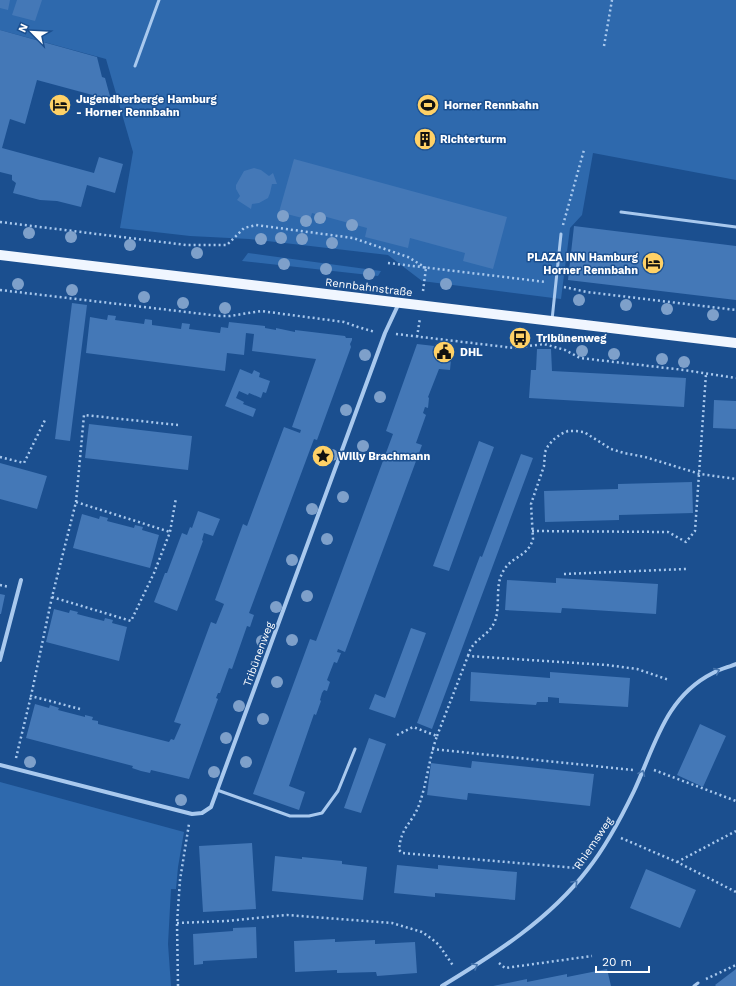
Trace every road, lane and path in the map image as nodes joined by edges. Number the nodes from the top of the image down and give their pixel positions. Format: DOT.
graph roads {
  1 [pos="159,0"];
  2 [pos="612,0"];
  3 [pos="604,46"];
  4 [pos="135,66"];
  5 [pos="584,150"];
  6 [pos="621,212"];
  7 [pos="0,222"];
  8 [pos="736,227"];
  9 [pos="561,234"];
  10 [pos="0,255"];
  11 [pos="388,263"];
  12 [pos="426,268"];
  13 [pos="556,284"];
  14 [pos="424,288"];
  15 [pos="0,290"];
  16 [pos="399,302"];
  17 [pos="736,310"];
  18 [pos="552,322"];
  19 [pos="419,323"];
  20 [pos="375,332"];
  21 [pos="395,334"];
  22 [pos="417,337"];
  23 [pos="736,343"];
  24 [pos="706,374"];
  25 [pos="736,378"];
  26 [pos="45,420"];
  27 [pos="178,425"];
  28 [pos="0,458"];
  29 [pos="700,474"];
  30 [pos="736,479"];
  31 [pos="176,498"];
  32 [pos="76,502"];
  33 [pos="532,531"];
  34 [pos="170,532"];
  35 [pos="686,568"];
  36 [pos="564,574"];
  37 [pos="21,580"];
  38 [pos="52,596"];
  39 [pos="468,656"];
  40 [pos="0,660"];
  41 [pos="736,664"];
  42 [pos="669,680"];
  43 [pos="31,696"];
  44 [pos="80,709"];
  45 [pos="397,735"];
  46 [pos="437,736"];
  47 [pos="355,749"];
  48 [pos="432,749"];
  49 [pos="0,765"];
  50 [pos="644,766"];
  51 [pos="14,769"];
  52 [pos="642,772"];
  53 [pos="217,790"];
  54 [pos="736,801"];
  55 [pos="192,814"];
  56 [pos="736,831"];
  57 [pos="612,834"];
  58 [pos="677,862"];
  59 [pos="588,869"];
  60 [pos="736,892"];
  61 [pos="177,923"];
  62 [pos="592,956"];
  63 [pos="490,957"];
  64 [pos="736,965"];
  65 [pos="460,975"];
  66 [pos="698,983"];
  67 [pos="178,986"];
  68 [pos="442,986"];
  69 [pos="694,986"];
  1 -- 4 [label="lane"];
  2 -- 3 [label="path"];
  5 -- 9 [label="path"];
  6 -- 8 [label="lane"];
  7 -- 12 [label="path"];
  9 -- 13 [label="lane"];
  10 -- 16 [label="main road, Rennbahnstraße"];
  11 -- 12 [label="path"];
  12 -- 13 [label="path"];
  12 -- 14 [label="path"];
  13 -- 17 [label="path"];
  13 -- 18 [label="lane"];
  15 -- 20 [label="path"];
  16 -- 18 [label="main road, Rennbahnstraße"];
  16 -- 53 [label="street, Tribünenweg"];
  18 -- 23 [label="main road, Rennbahnstraße"];
  19 -- 22 [label="path"];
  21 -- 22 [label="path"];
  22 -- 24 [label="path"];
  24 -- 25 [label="path"];
  24 -- 29 [label="path"];
  26 -- 28 [label="path"];
  27 -- 32 [label="path"];
  29 -- 30 [label="path"];
  29 -- 33 [label="path"];
  29 -- 33 [label="path"];
  31 -- 34 [label="path"];
  32 -- 34 [label="path"];
  32 -- 38 [label="path"];
  33 -- 39 [label="path"];
  34 -- 38 [label="path"];
  35 -- 36 [label="path"];
  37 -- 40 [label="street"];
  38 -- 43 [label="path"];
  39 -- 42 [label="path"];
  39 -- 46 [label="path"];
  50 -- 41 [label="street, Rhiemsweg, one-way"];
  43 -- 44 [label="path"];
  43 -- 51 [label="path"];
  45 -- 46 [label="path"];
  46 -- 48 [label="path"];
  47 -- 53 [label="lane"];
  48 -- 52 [label="path"];
  48 -- 59 [label="path"];
  49 -- 51 [label="street"];
  50 -- 52 [label="street, Rhiemsweg"];
  50 -- 54 [label="path"];
  51 -- 55 [label="street"];
  57 -- 52 [label="street, Rhiemsweg, one-way"];
  53 -- 55 [label="street, Tribünenweg"];
  55 -- 61 [label="path"];
  56 -- 58 [label="path"];
  57 -- 58 [label="path"];
  57 -- 59 [label="street, Rhiemsweg"];
  58 -- 60 [label="path"];
  63 -- 59 [label="street, Rhiemsweg, one-way"];
  61 -- 65 [label="path"];
  61 -- 67 [label="path"];
  62 -- 63 [label="path"];
  65 -- 63 [label="street, Rhiemsweg, one-way"];
  64 -- 66 [label="path"];
  65 -- 68 [label="street, Rhiemsweg"];
  66 -- 69 [label="lane"];
}
